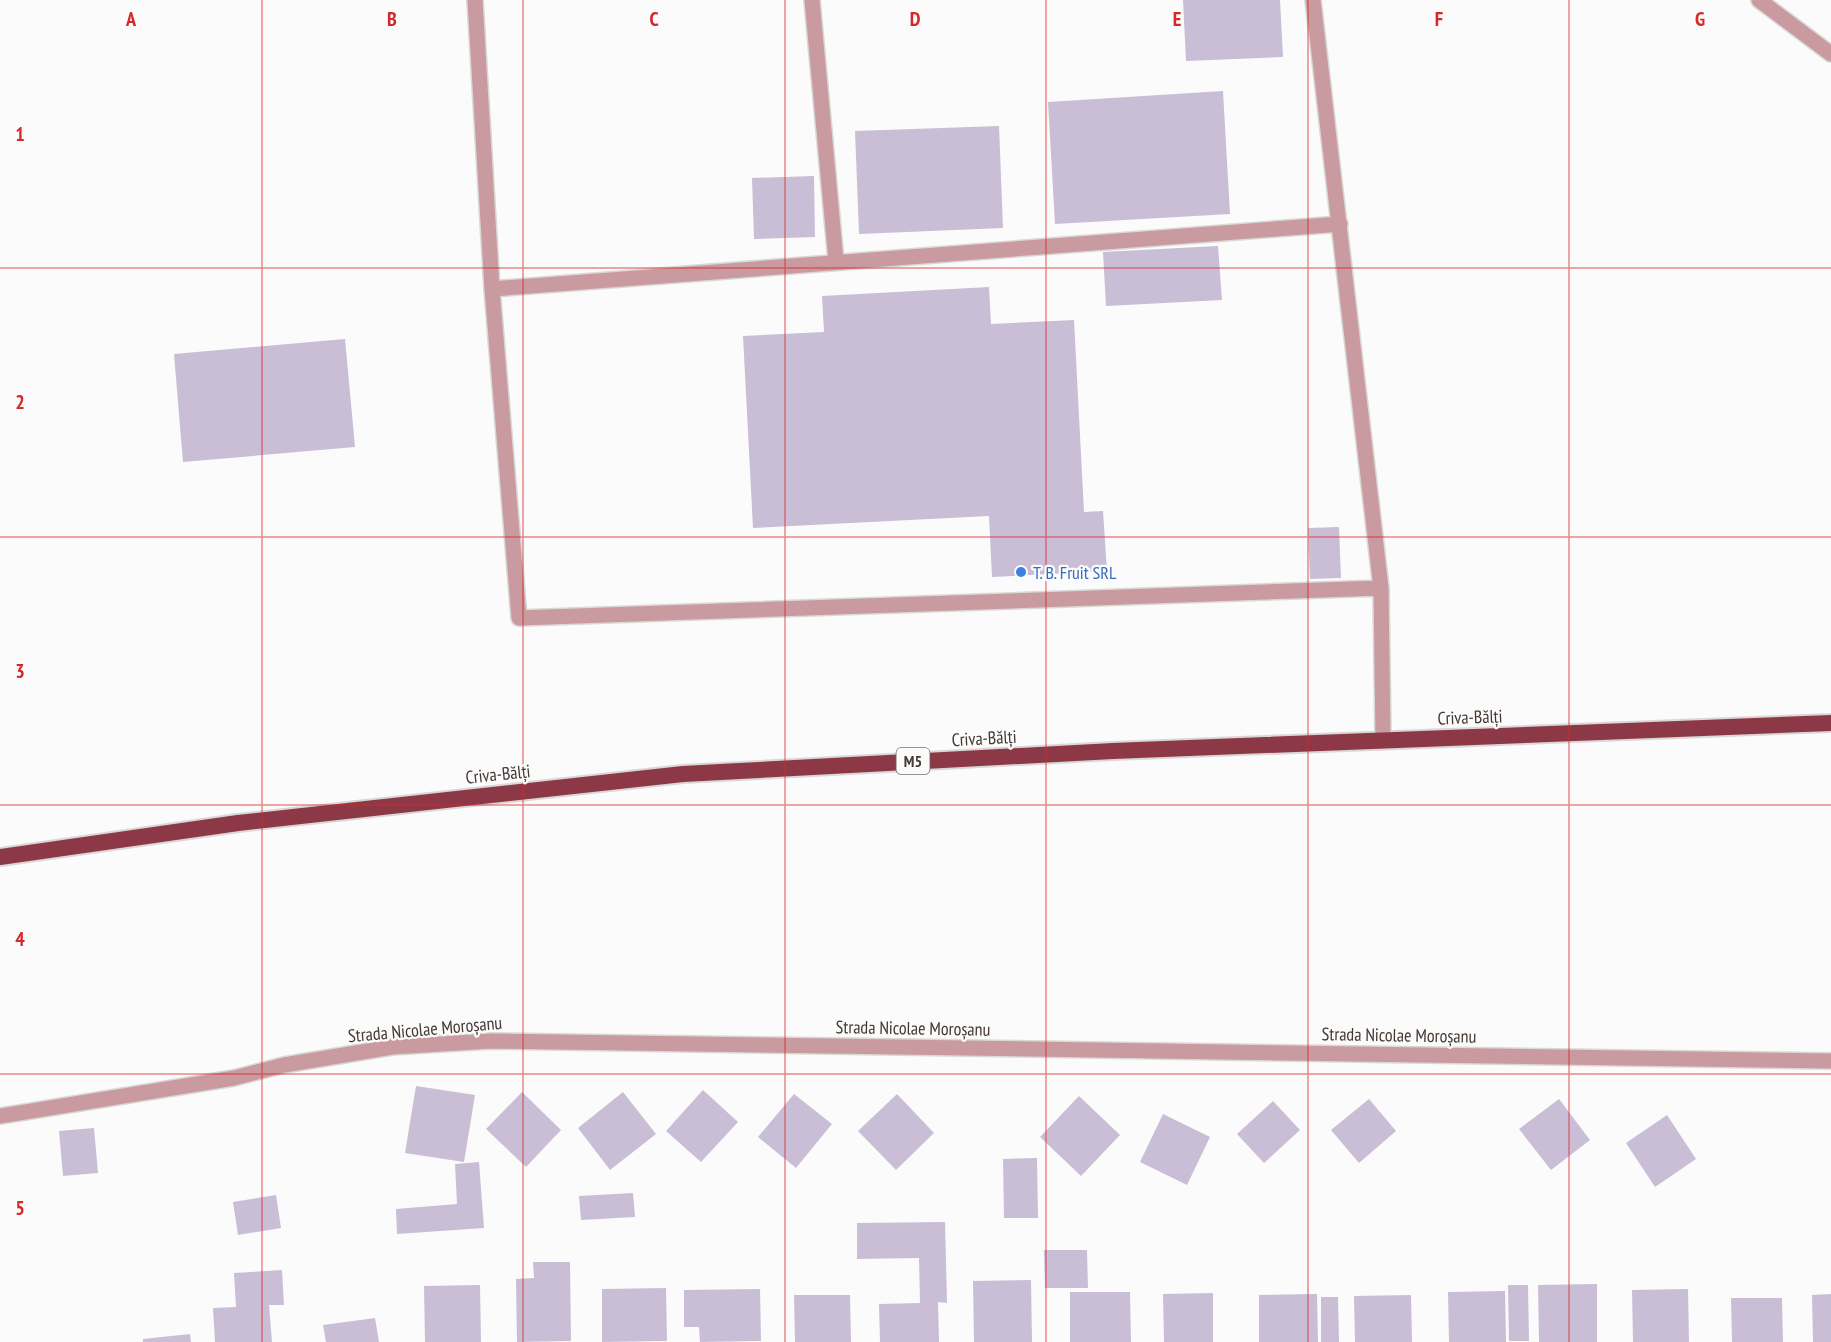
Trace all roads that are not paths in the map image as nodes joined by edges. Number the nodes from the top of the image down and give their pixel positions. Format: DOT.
graph roads {
  1 [pos="475,0"];
  2 [pos="812,0"];
  3 [pos="1313,0"];
  4 [pos="1759,0"];
  5 [pos="1831,54"];
  6 [pos="1340,224"];
  7 [pos="836,261"];
  8 [pos="492,289"];
  9 [pos="1381,588"];
  10 [pos="1831,723"];
  11 [pos="1383,740"];
  12 [pos="0,857"];
  13 [pos="1831,1061"];
  14 [pos="0,1116"];
  1 -- 8 [label="street"];
  2 -- 7 [label="street"];
  3 -- 6 [label="street"];
  4 -- 5 [label="street"];
  6 -- 7 [label="street"];
  6 -- 9 [label="street"];
  7 -- 8 [label="street"];
  8 -- 9 [label="street"];
  9 -- 11 [label="street"];
  10 -- 11 [label="highway, Criva-Bălți / M5"];
  11 -- 12 [label="highway, Criva-Bălți / M5"];
  13 -- 14 [label="street, Strada Nicolae Moroșanu"];
}
